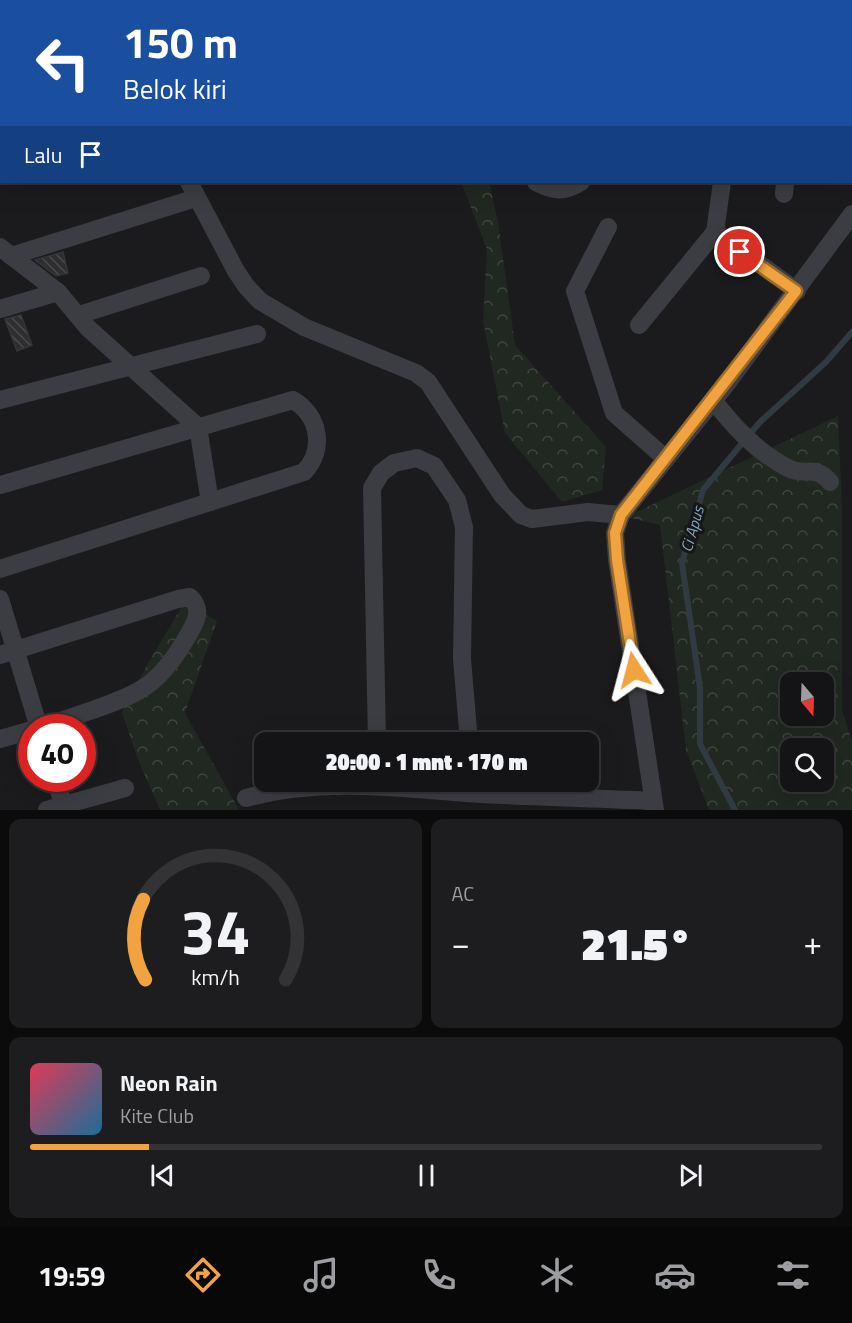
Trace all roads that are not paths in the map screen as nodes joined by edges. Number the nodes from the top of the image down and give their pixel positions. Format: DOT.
graph roads {
  1 [pos="538,183"];
  2 [pos="579,183"];
  3 [pos="722,183"];
  4 [pos="192,190"];
  5 [pos="852,214"];
  6 [pos="608,227"];
  7 [pos="715,232"];
  8 [pos="6,252"];
  9 [pos="201,276"];
  10 [pos="58,291"];
  11 [pos="796,291"];
  12 [pos="0,309"];
  13 [pos="79,315"];
  14 [pos="639,325"];
  15 [pos="256,334"];
  16 [pos="131,365"];
  17 [pos="0,400"];
  18 [pos="713,400"];
  19 [pos="198,427"];
  20 [pos="665,458"];
  21 [pos="830,482"];
  22 [pos="0,485"];
  23 [pos="210,502"];
  24 [pos="621,515"];
  25 [pos="0,569"];
  26 [pos="0,599"];
  27 [pos="8,653"];
  28 [pos="33,714"];
  29 [pos="77,714"];
  30 [pos="376,732"];
  31 [pos="469,732"];
  32 [pos="18,734"];
  33 [pos="0,739"];
  34 [pos="124,788"];
  35 [pos="57,792"];
  36 [pos="273,792"];
  37 [pos="521,792"];
  38 [pos="246,798"];
  39 [pos="654,806"];
  40 [pos="59,808"];
  1 -- 2 [label="street"];
  3 -- 7 [label="street"];
  4 -- 8 [label="street"];
  4 -- 24 [label="street"];
  5 -- 11 [label="street"];
  6 -- 20 [label="street"];
  7 -- 11 [label="street"];
  7 -- 14 [label="street"];
  8 -- 10 [label="street"];
  9 -- 13 [label="street"];
  10 -- 12 [label="street"];
  10 -- 13 [label="street"];
  11 -- 18 [label="street"];
  13 -- 16 [label="street"];
  15 -- 16 [label="street"];
  16 -- 17 [label="street"];
  16 -- 19 [label="street"];
  18 -- 20 [label="street"];
  18 -- 21 [label="street"];
  19 -- 22 [label="street"];
  19 -- 23 [label="street"];
  19 -- 23 [label="street"];
  20 -- 24 [label="street"];
  23 -- 25 [label="street"];
  24 -- 39 [label="street"];
  26 -- 27 [label="street"];
  27 -- 28 [label="street"];
  27 -- 29 [label="street"];
  30 -- 31 [label="street"];
  32 -- 33 [label="street"];
  34 -- 40 [label="street"];
  35 -- 40 [label="street"];
  36 -- 38 [label="street"];
  37 -- 39 [label="street"];
}
